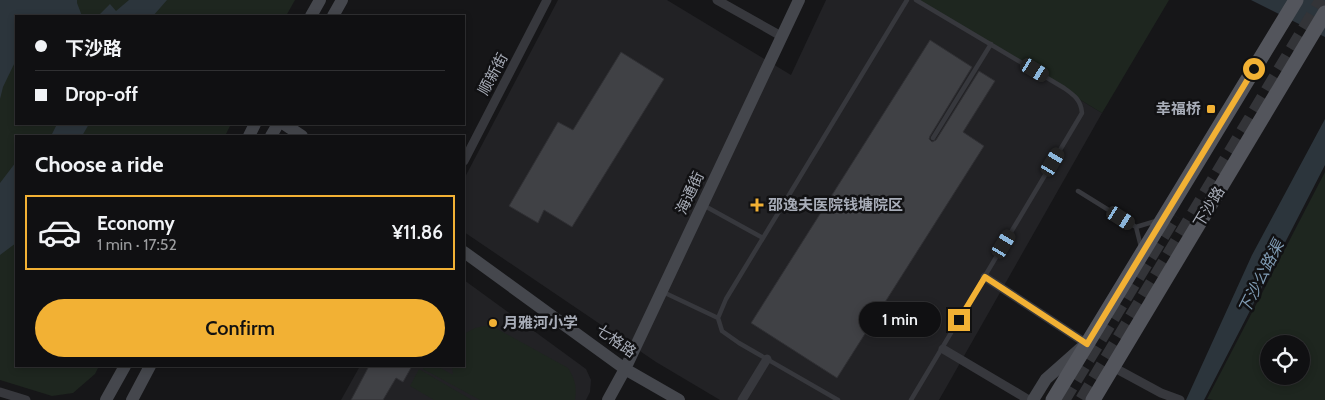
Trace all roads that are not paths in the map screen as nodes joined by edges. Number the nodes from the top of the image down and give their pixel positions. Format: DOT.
graph roads {
  1 [pos="320,0"];
  2 [pos="342,0"];
  3 [pos="547,0"];
  4 [pos="717,0"];
  5 [pos="800,0"];
  6 [pos="907,0"];
  7 [pos="916,0"];
  8 [pos="1295,1"];
  9 [pos="312,15"];
  10 [pos="334,15"];
  11 [pos="1324,15"];
  12 [pos="781,36"];
  13 [pos="991,44"];
  14 [pos="286,125"];
  15 [pos="300,135"];
  16 [pos="933,138"];
  17 [pos="465,158"];
  18 [pos="1078,191"];
  19 [pos="702,205"];
  20 [pos="1162,220"];
  21 [pos="1136,226"];
  22 [pos="763,238"];
  23 [pos="1143,252"];
  24 [pos="465,253"];
  25 [pos="985,277"];
  26 [pos="662,291"];
  27 [pos="718,318"];
  28 [pos="1087,344"];
  29 [pos="942,349"];
  30 [pos="766,359"];
  31 [pos="124,367"];
  32 [pos="149,367"];
  33 [pos="1113,367"];
  34 [pos="625,368"];
  35 [pos="0,392"];
  36 [pos="26,400"];
  37 [pos="106,400"];
  38 [pos="132,400"];
  39 [pos="608,400"];
  40 [pos="679,400"];
  41 [pos="742,400"];
  42 [pos="838,400"];
  43 [pos="911,400"];
  44 [pos="1028,400"];
  45 [pos="1033,400"];
  46 [pos="1053,400"];
  47 [pos="1093,400"];
  48 [pos="1180,400"];
  1 -- 9 [label="street"];
  2 -- 10 [label="street"];
  3 -- 17 [label="street, 顺新街"];
  4 -- 12 [label="street"];
  5 -- 12 [label="street, 海通街"];
  6 -- 22 [label="lane"];
  7 -- 13 [label="lane"];
  8 -- 20 [label="main road"];
  11 -- 33 [label="main road, 下沙路"];
  12 -- 19 [label="street, 海通街"];
  13 -- 16 [label="lane"];
  13 -- 25 [label="lane"];
  14 -- 15 [label="street"];
  18 -- 21 [label="lane"];
  19 -- 22 [label="lane"];
  19 -- 26 [label="street, 海通街"];
  20 -- 21 [label="lane"];
  20 -- 23 [label="main road"];
  21 -- 23 [label="lane"];
  22 -- 27 [label="lane"];
  23 -- 28 [label="main road"];
  24 -- 34 [label="street, 七格路"];
  25 -- 28 [label="street"];
  25 -- 29 [label="lane"];
  26 -- 27 [label="lane"];
  26 -- 34 [label="street, 海通街"];
  27 -- 30 [label="lane"];
  28 -- 45 [label="street"];
  28 -- 46 [label="main road"];
  29 -- 43 [label="lane"];
  29 -- 44 [label="street"];
  30 -- 41 [label="street"];
  30 -- 42 [label="lane"];
  31 -- 37 [label="street"];
  32 -- 38 [label="street"];
  33 -- 47 [label="main road, 下沙路"];
  33 -- 48 [label="street"];
  34 -- 39 [label="street, 海通街"];
  34 -- 40 [label="street, 七格路"];
  35 -- 36 [label="street"];
}
